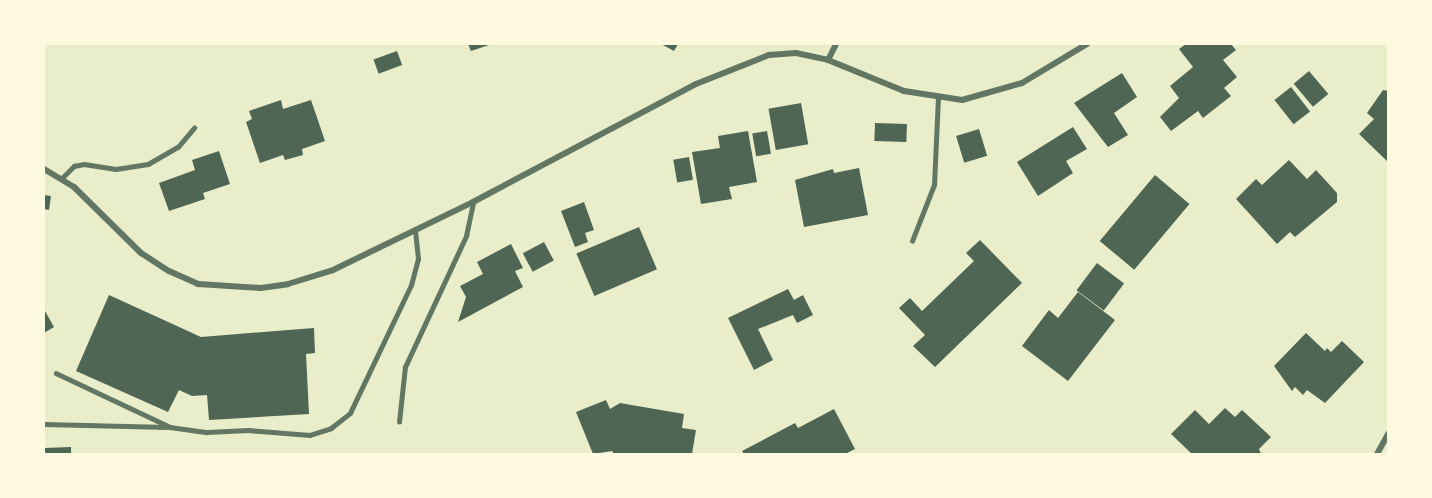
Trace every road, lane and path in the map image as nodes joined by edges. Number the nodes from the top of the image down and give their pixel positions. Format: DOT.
graph roads {
  1 [pos="836,44"];
  2 [pos="1087,44"];
  3 [pos="828,60"];
  4 [pos="938,98"];
  5 [pos="194,128"];
  6 [pos="44,169"];
  7 [pos="62,178"];
  8 [pos="473,202"];
  9 [pos="415,230"];
  10 [pos="912,241"];
  11 [pos="56,373"];
  12 [pos="399,422"];
  13 [pos="44,424"];
  14 [pos="170,427"];
  15 [pos="1389,434"];
  16 [pos="1377,454"];
  1 -- 3 [label="street"];
  2 -- 4 [label="street"];
  3 -- 4 [label="street"];
  3 -- 8 [label="street"];
  4 -- 10 [label="lane"];
  5 -- 7 [label="lane"];
  6 -- 7 [label="street"];
  7 -- 9 [label="street"];
  8 -- 9 [label="street"];
  8 -- 12 [label="lane"];
  9 -- 14 [label="lane"];
  11 -- 14 [label="lane"];
  13 -- 14 [label="lane"];
  15 -- 16 [label="street"];
}
